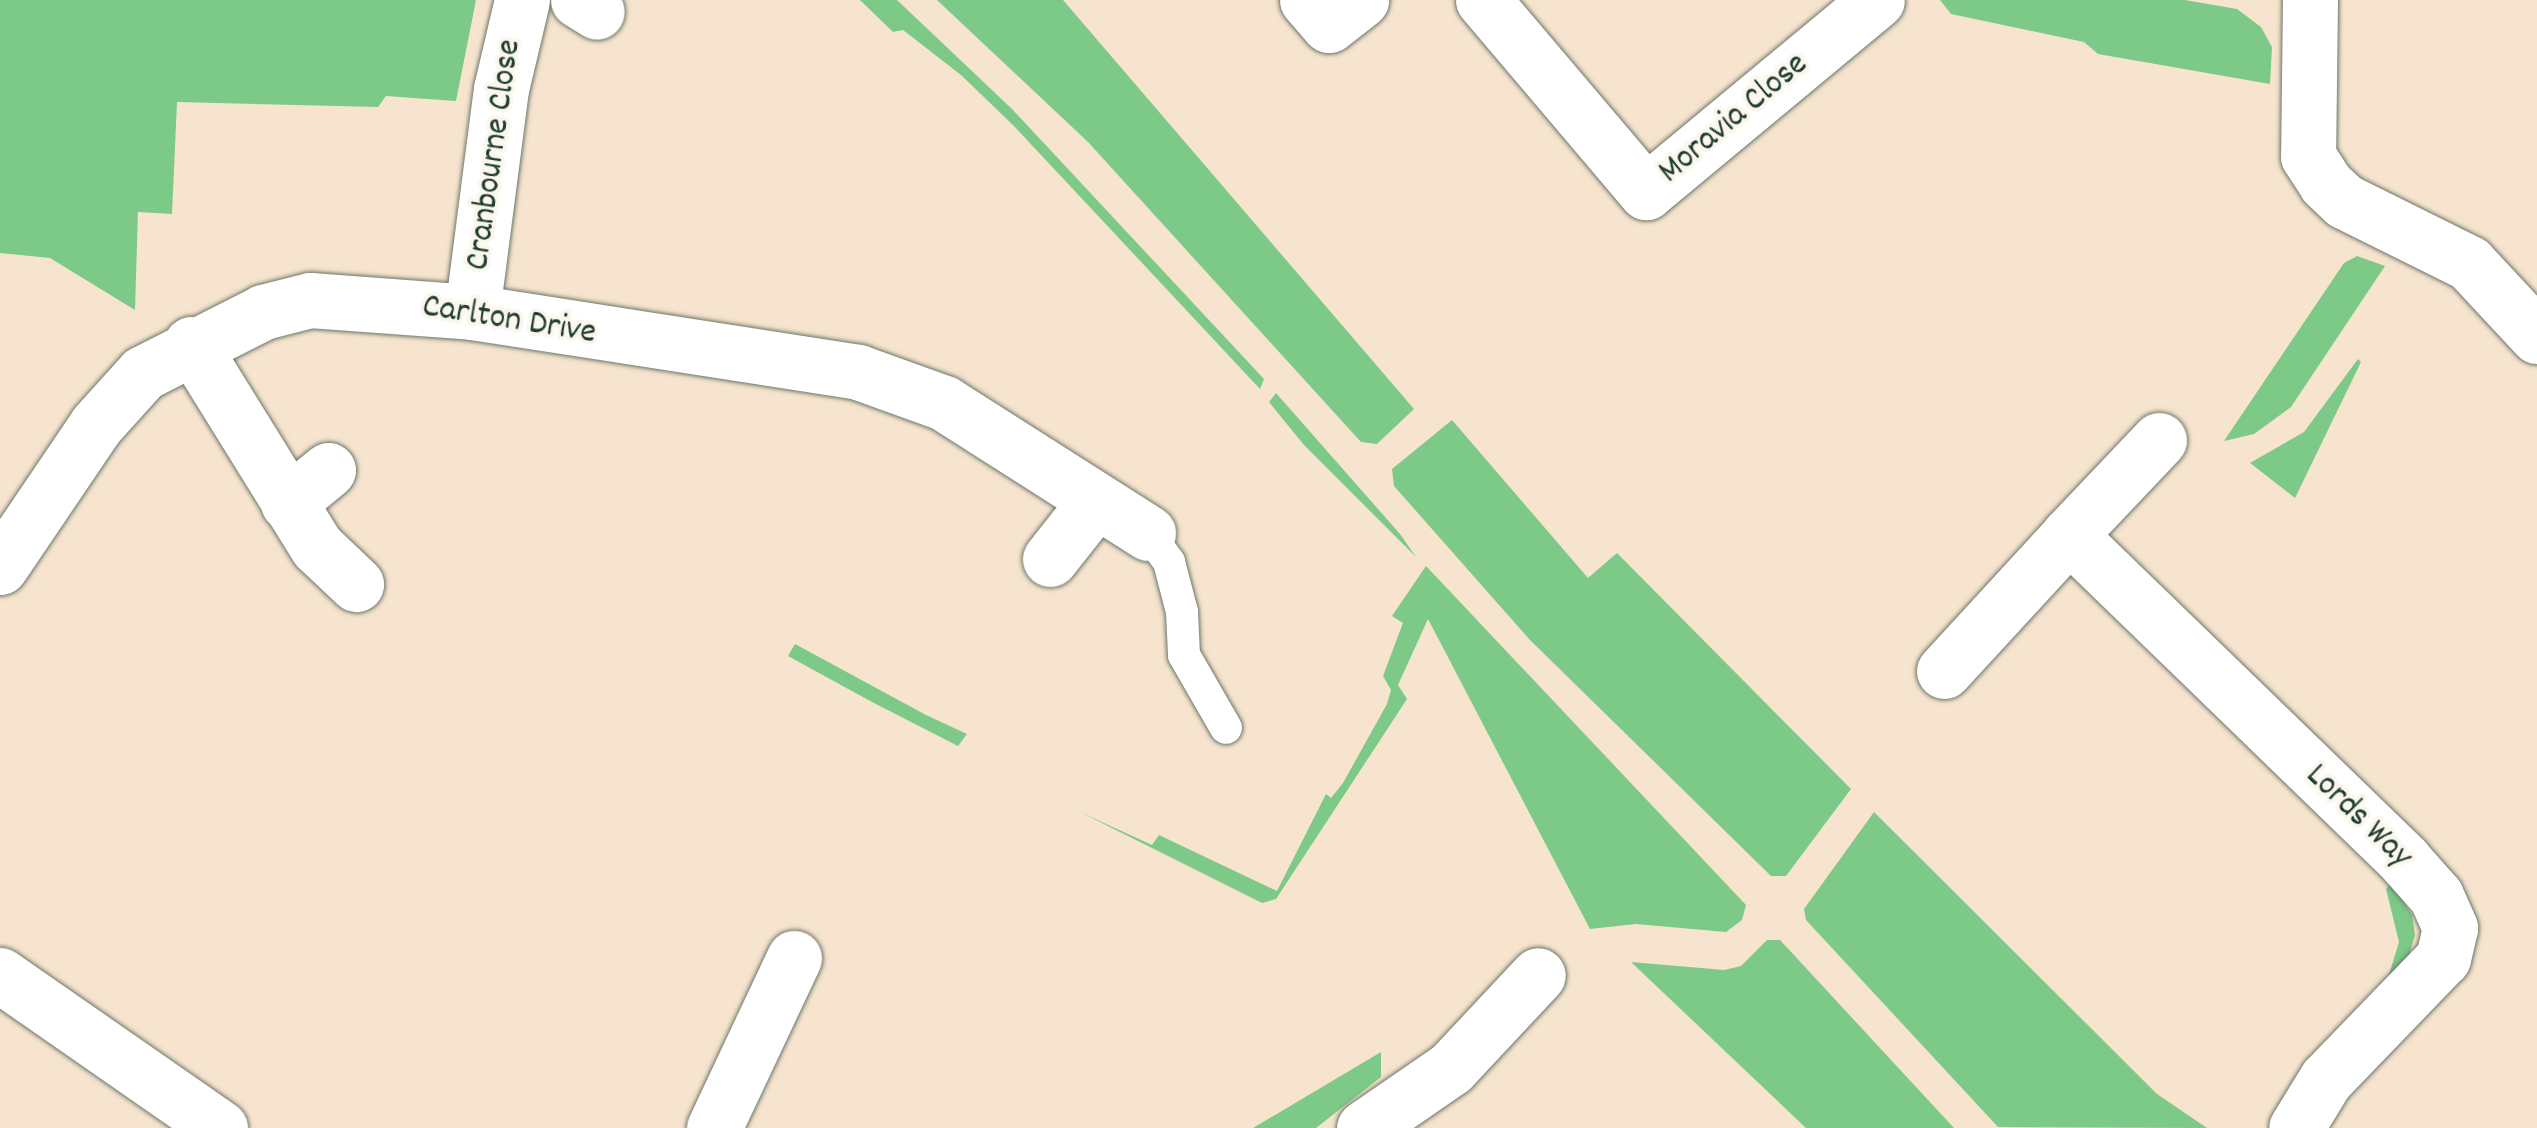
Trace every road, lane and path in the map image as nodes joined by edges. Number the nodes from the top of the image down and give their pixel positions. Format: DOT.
graph roads {
  1 [pos="522,0"];
  2 [pos="1307,0"];
  3 [pos="1361,0"];
  4 [pos="1484,0"];
  5 [pos="1878,0"];
  6 [pos="2310,0"];
  7 [pos="472,312"];
  8 [pos="2537,336"];
  9 [pos="190,344"];
  10 [pos="2159,440"];
  11 [pos="1095,502"];
  12 [pos="1148,534"];
  13 [pos="2069,535"];
  14 [pos="1050,559"];
  15 [pos="0,568"];
  16 [pos="356,584"];
  17 [pos="1944,671"];
  18 [pos="1226,728"];
  19 [pos="794,958"];
  20 [pos="0,975"];
  21 [pos="1538,975"];
  22 [pos="220,1128"];
  23 [pos="714,1128"];
  24 [pos="1364,1128"];
  25 [pos="2296,1128"];
  1 -- 7 [label="street, Cranbourne Close"];
  2 -- 3 [label="street"];
  4 -- 5 [label="street, Moravia Close"];
  6 -- 8 [label="street"];
  7 -- 9 [label="street, Carlton Drive"];
  7 -- 11 [label="street, Carlton Drive"];
  9 -- 15 [label="street, Carlton Drive"];
  9 -- 16 [label="street"];
  10 -- 13 [label="street"];
  11 -- 12 [label="street, Carlton Drive"];
  11 -- 14 [label="street"];
  12 -- 18 [label="lane"];
  13 -- 17 [label="street"];
  13 -- 25 [label="street, Lords Way"];
  19 -- 23 [label="street"];
  20 -- 22 [label="street"];
  21 -- 24 [label="street"];
}
